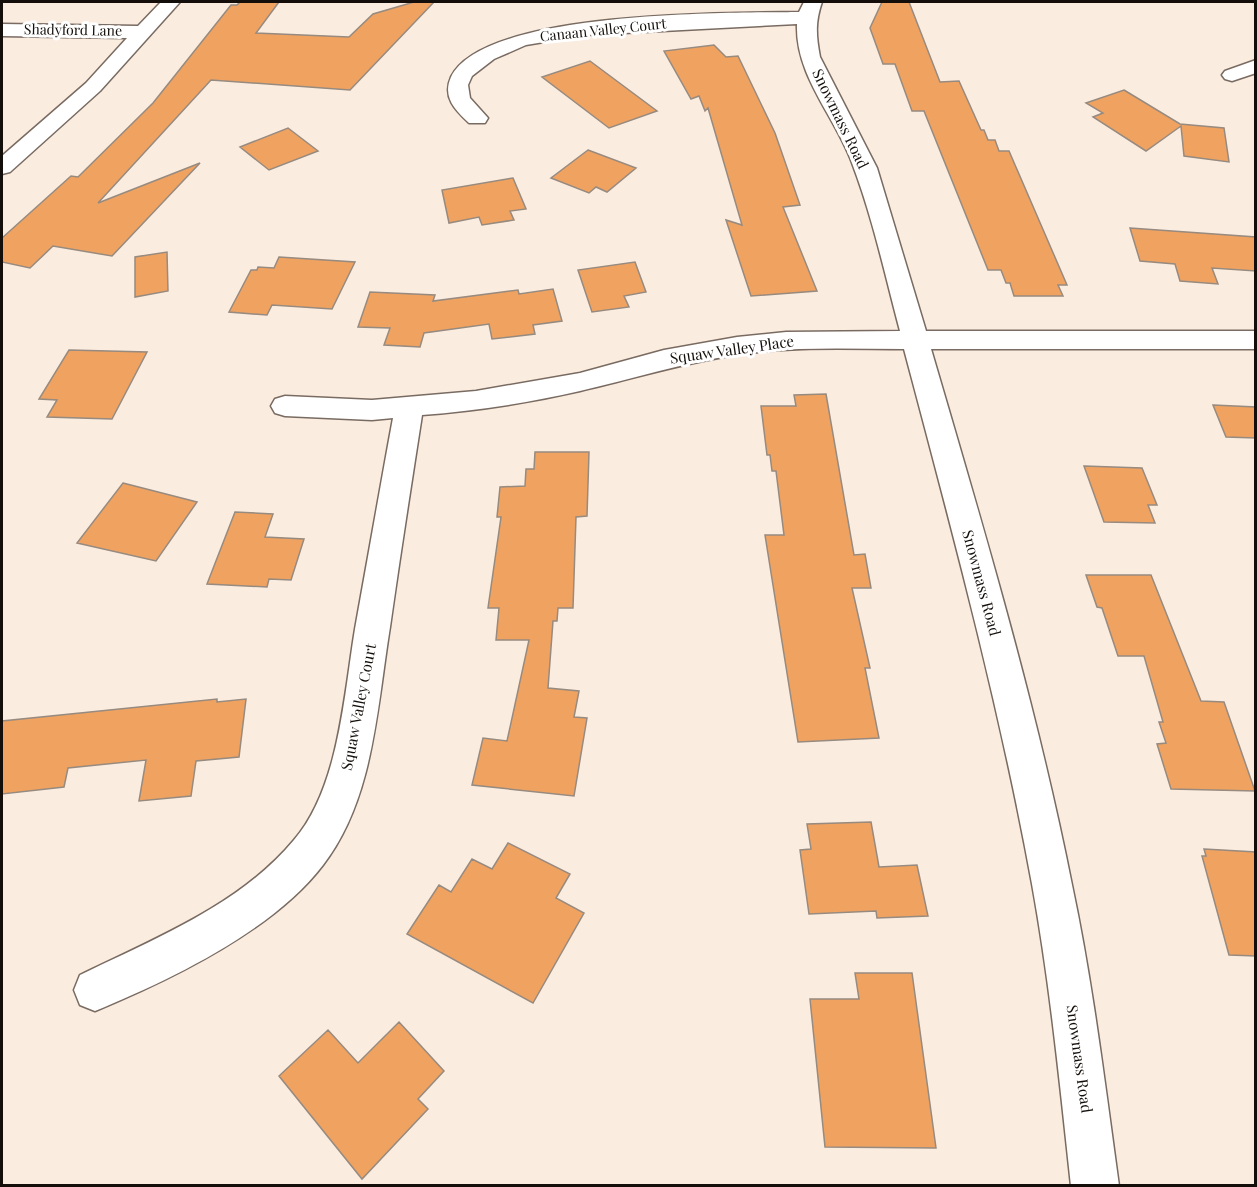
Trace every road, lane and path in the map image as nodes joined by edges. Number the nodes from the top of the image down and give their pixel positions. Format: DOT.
graph roads {
  1 [pos="171,2"];
  2 [pos="809,10"];
  3 [pos="2,30"];
  4 [pos="144,32"];
  5 [pos="1256,66"];
  6 [pos="1232,75"];
  7 [pos="477,118"];
  8 [pos="2,167"];
  9 [pos="915,339"];
  10 [pos="1256,340"];
  11 [pos="285,406"];
  12 [pos="409,408"];
  13 [pos="95,990"];
  14 [pos="1095,1185"];
  1 -- 4 [label="street"];
  2 -- 7 [label="street, Canaan Valley Court"];
  2 -- 9 [label="street, Snowmass Road"];
  3 -- 4 [label="street, Shadyford Lane"];
  4 -- 8 [label="street"];
  5 -- 6 [label="street"];
  9 -- 10 [label="street, Squaw Valley Place"];
  9 -- 12 [label="street, Squaw Valley Place"];
  9 -- 14 [label="street, Snowmass Road"];
  11 -- 12 [label="street, Squaw Valley Place"];
  12 -- 13 [label="street, Squaw Valley Court"];
}
